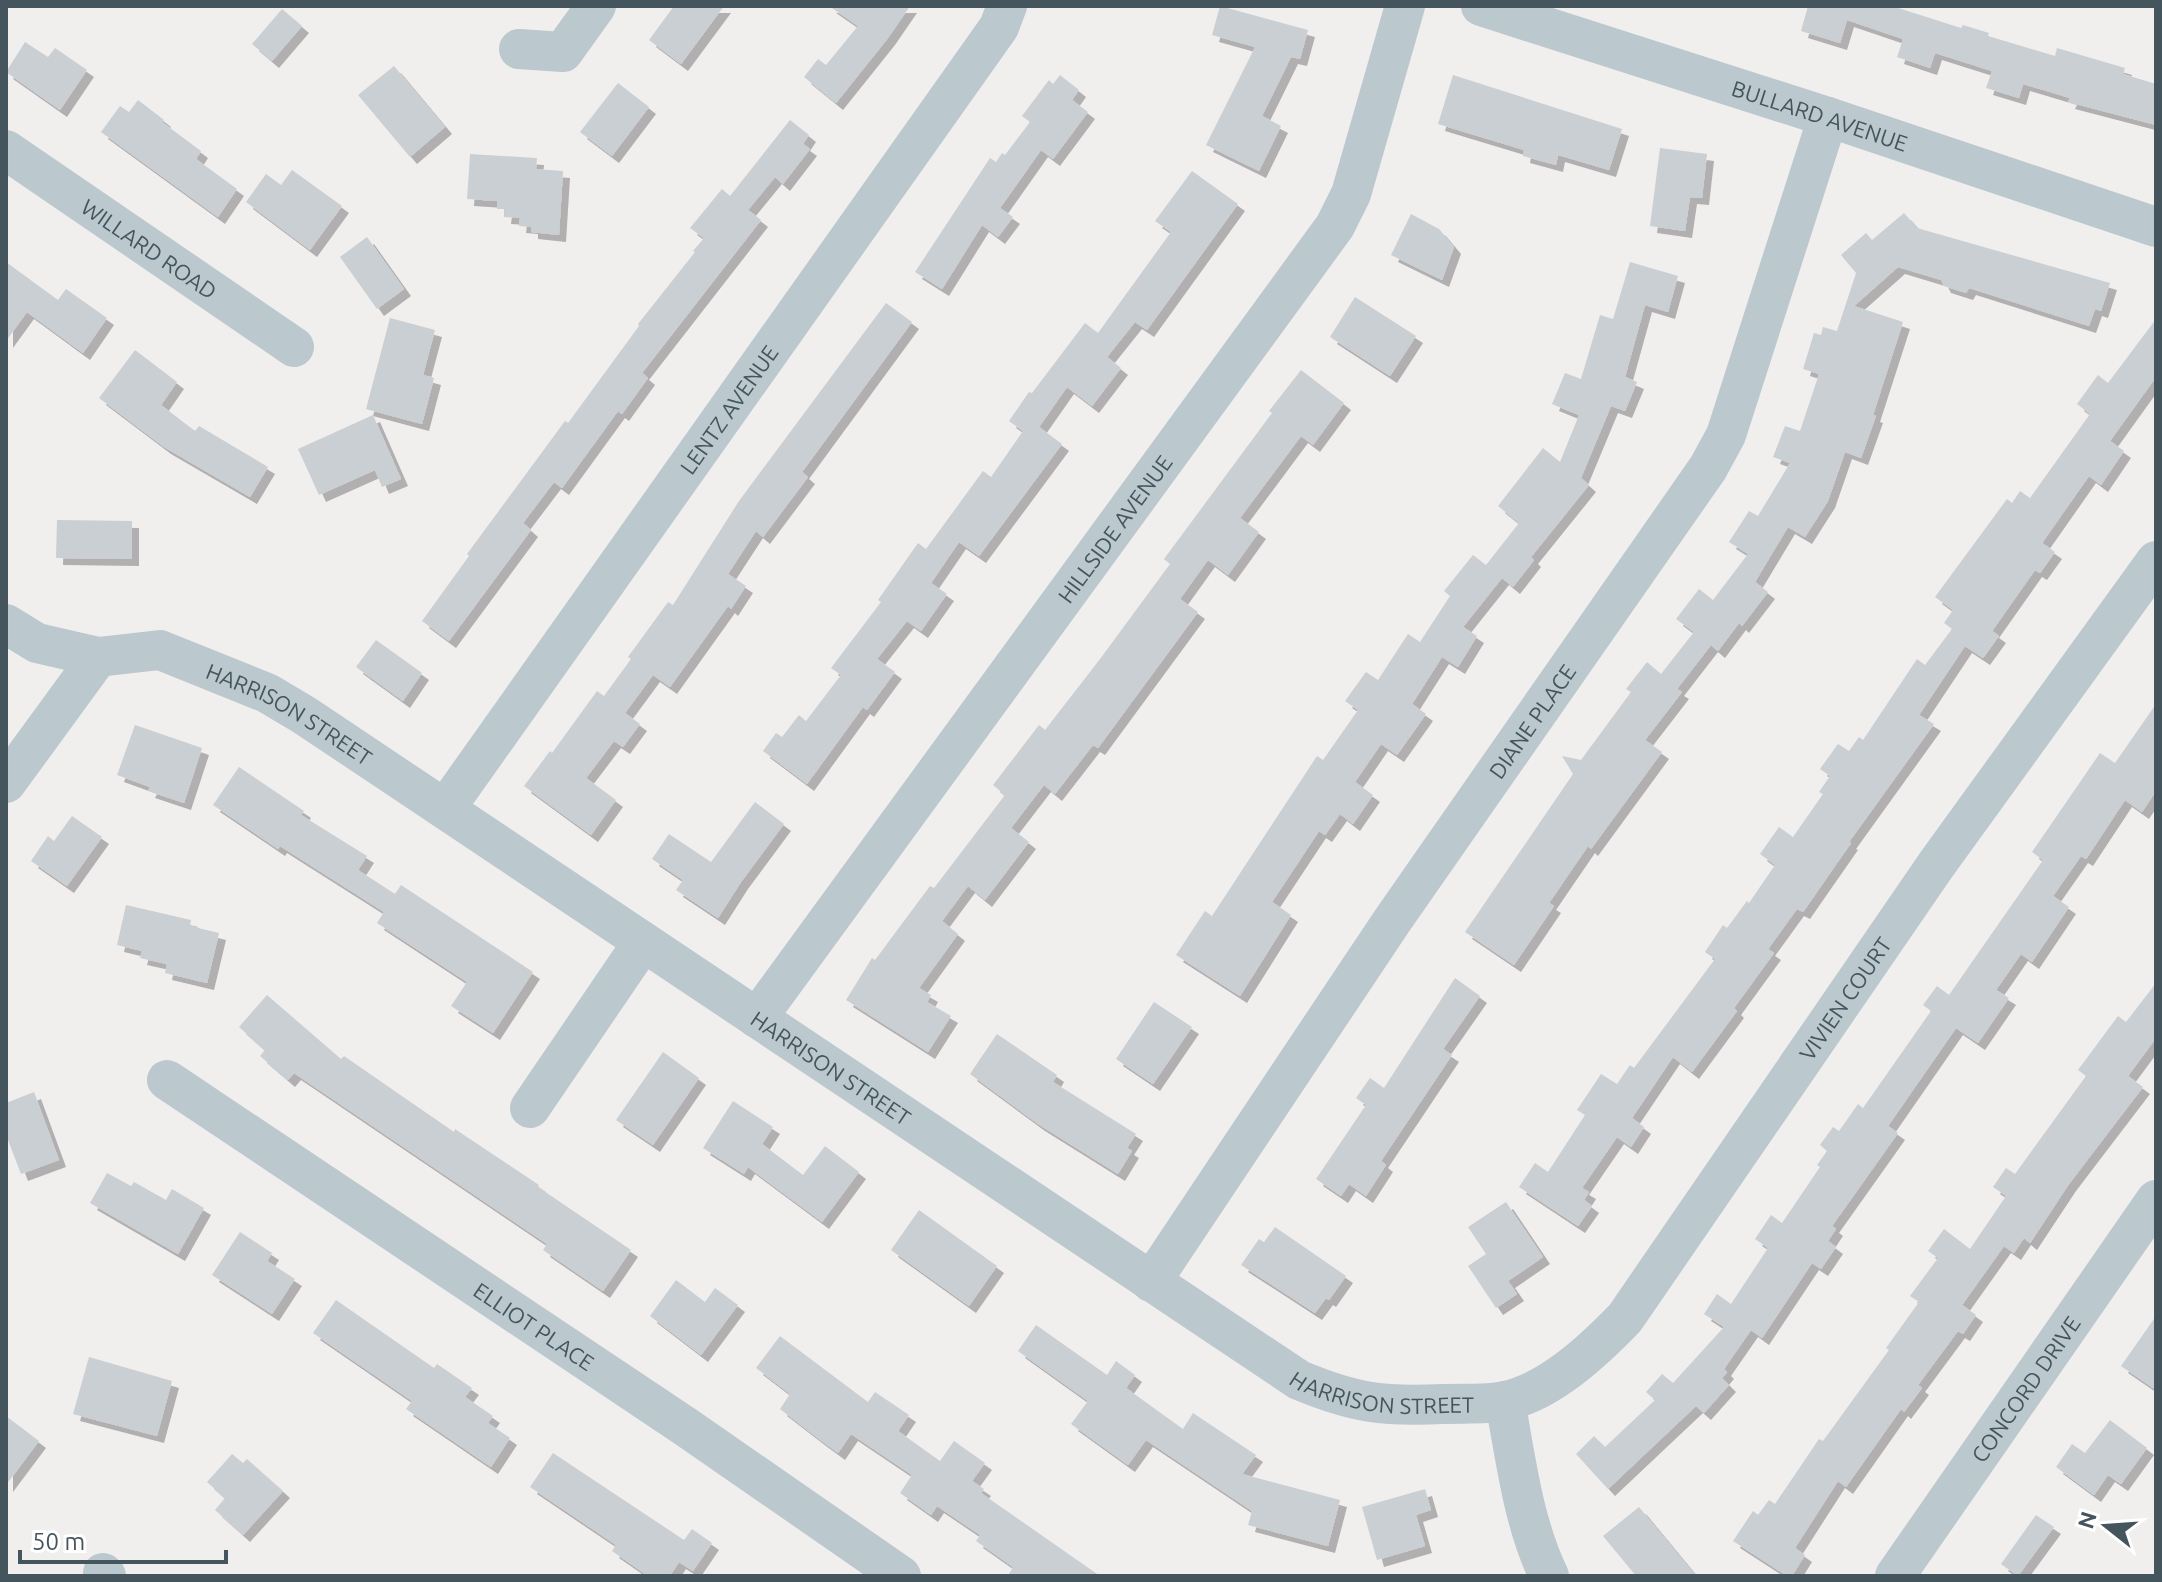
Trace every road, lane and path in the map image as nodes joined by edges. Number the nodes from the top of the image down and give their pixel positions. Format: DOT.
graph roads {
  1 [pos="596,6"];
  2 [pos="1007,6"];
  3 [pos="1405,6"];
  4 [pos="1481,6"];
  5 [pos="519,49"];
  6 [pos="1828,117"];
  7 [pos="6,150"];
  8 [pos="2156,227"];
  9 [pos="294,347"];
  10 [pos="2156,561"];
  11 [pos="6,624"];
  12 [pos="98,657"];
  13 [pos="6,783"];
  14 [pos="445,809"];
  15 [pos="643,942"];
  16 [pos="757,1018"];
  17 [pos="167,1080"];
  18 [pos="530,1108"];
  19 [pos="2156,1200"];
  20 [pos="1151,1282"];
  21 [pos="1505,1401"];
  22 [pos="901,1576"];
  23 [pos="1549,1576"];
  24 [pos="1895,1576"];
  1 -- 5 [label="street"];
  2 -- 14 [label="street, LENTZ AVENUE"];
  3 -- 16 [label="street, HILLSIDE AVENUE"];
  4 -- 6 [label="street, BULLARD AVENUE"];
  6 -- 8 [label="street, BULLARD AVENUE"];
  6 -- 20 [label="street, DIANE PLACE"];
  7 -- 9 [label="street, WILLARD ROAD"];
  10 -- 21 [label="street, VIVIEN COURT"];
  11 -- 12 [label="street, HARRISON STREET"];
  12 -- 13 [label="street"];
  12 -- 14 [label="street, HARRISON STREET"];
  14 -- 15 [label="street, HARRISON STREET"];
  15 -- 16 [label="street, HARRISON STREET"];
  15 -- 18 [label="street"];
  16 -- 20 [label="street, HARRISON STREET"];
  17 -- 22 [label="street, ELLIOT PLACE"];
  19 -- 24 [label="street, CONCORD DRIVE"];
  20 -- 21 [label="street, HARRISON STREET"];
  21 -- 23 [label="street, HARRISON STREET"];
}
